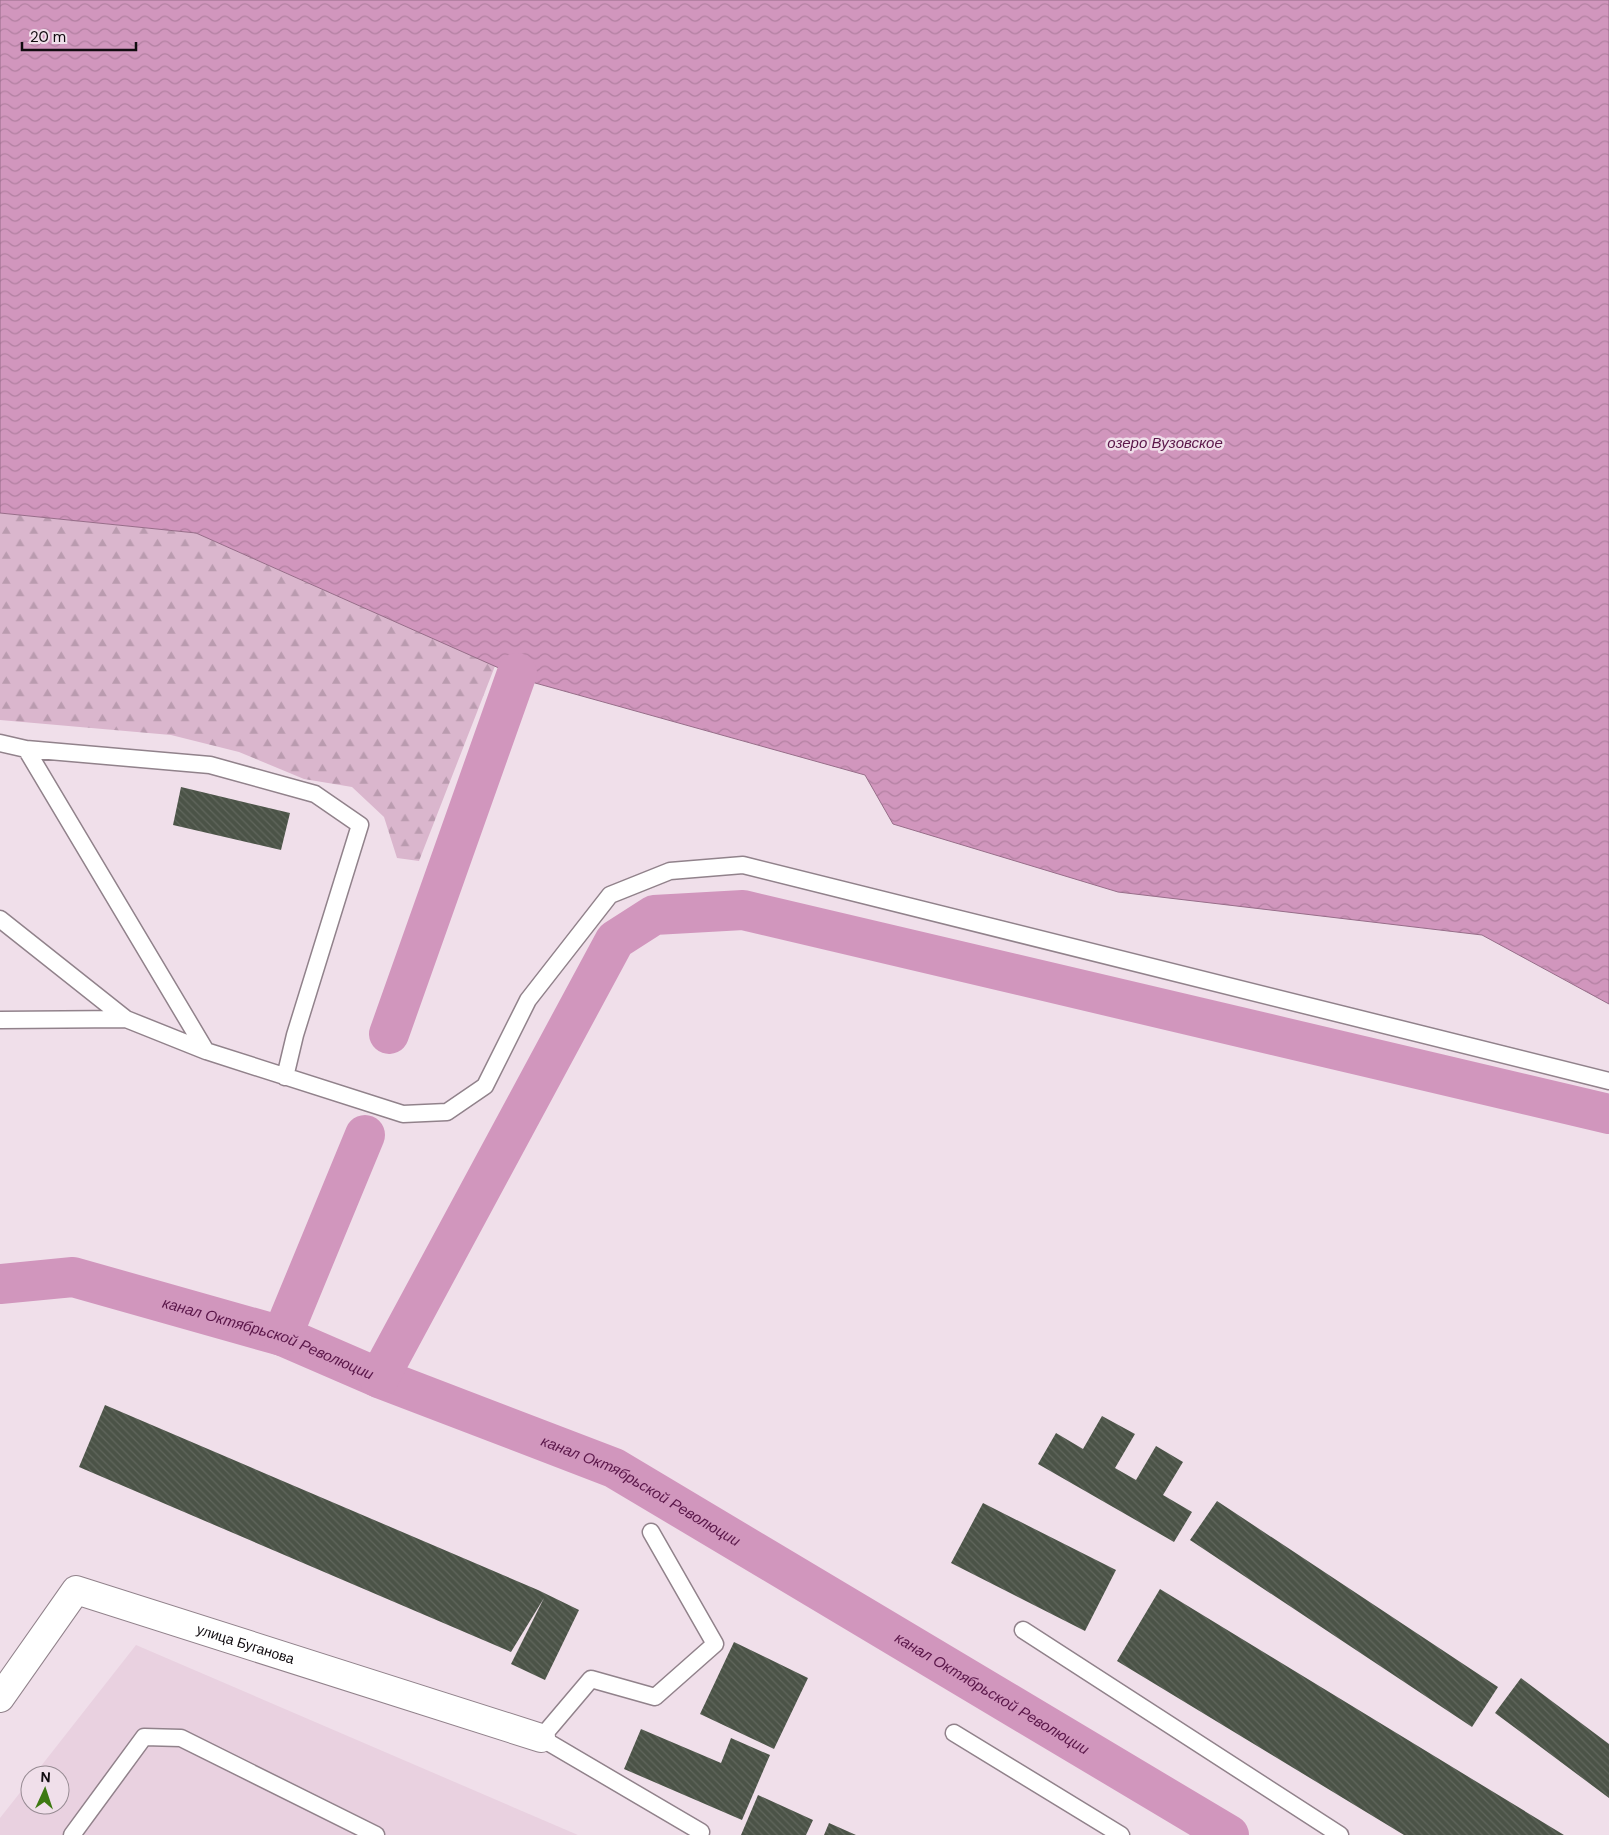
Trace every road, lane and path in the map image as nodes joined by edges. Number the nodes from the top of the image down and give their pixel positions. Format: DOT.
graph roads {
  1 [pos="0,743"];
  2 [pos="26,749"];
  3 [pos="0,919"];
  4 [pos="126,1018"];
  5 [pos="0,1020"];
  6 [pos="206,1051"];
  7 [pos="285,1077"];
  8 [pos="1609,1081"];
  9 [pos="651,1532"];
  10 [pos="1023,1630"];
  11 [pos="0,1698"];
  12 [pos="954,1733"];
  13 [pos="541,1738"];
  14 [pos="701,1832"];
  15 [pos="72,1835"];
  16 [pos="376,1835"];
  17 [pos="1121,1835"];
  18 [pos="1340,1835"];
  1 -- 2 [label="lane"];
  2 -- 6 [label="lane"];
  2 -- 7 [label="lane"];
  3 -- 4 [label="lane"];
  4 -- 5 [label="lane"];
  4 -- 6 [label="lane"];
  6 -- 7 [label="lane"];
  7 -- 8 [label="lane"];
  9 -- 13 [label="lane"];
  10 -- 18 [label="lane"];
  11 -- 13 [label="street, улица Буганова"];
  12 -- 17 [label="lane"];
  13 -- 14 [label="lane"];
  15 -- 16 [label="lane"];
}
